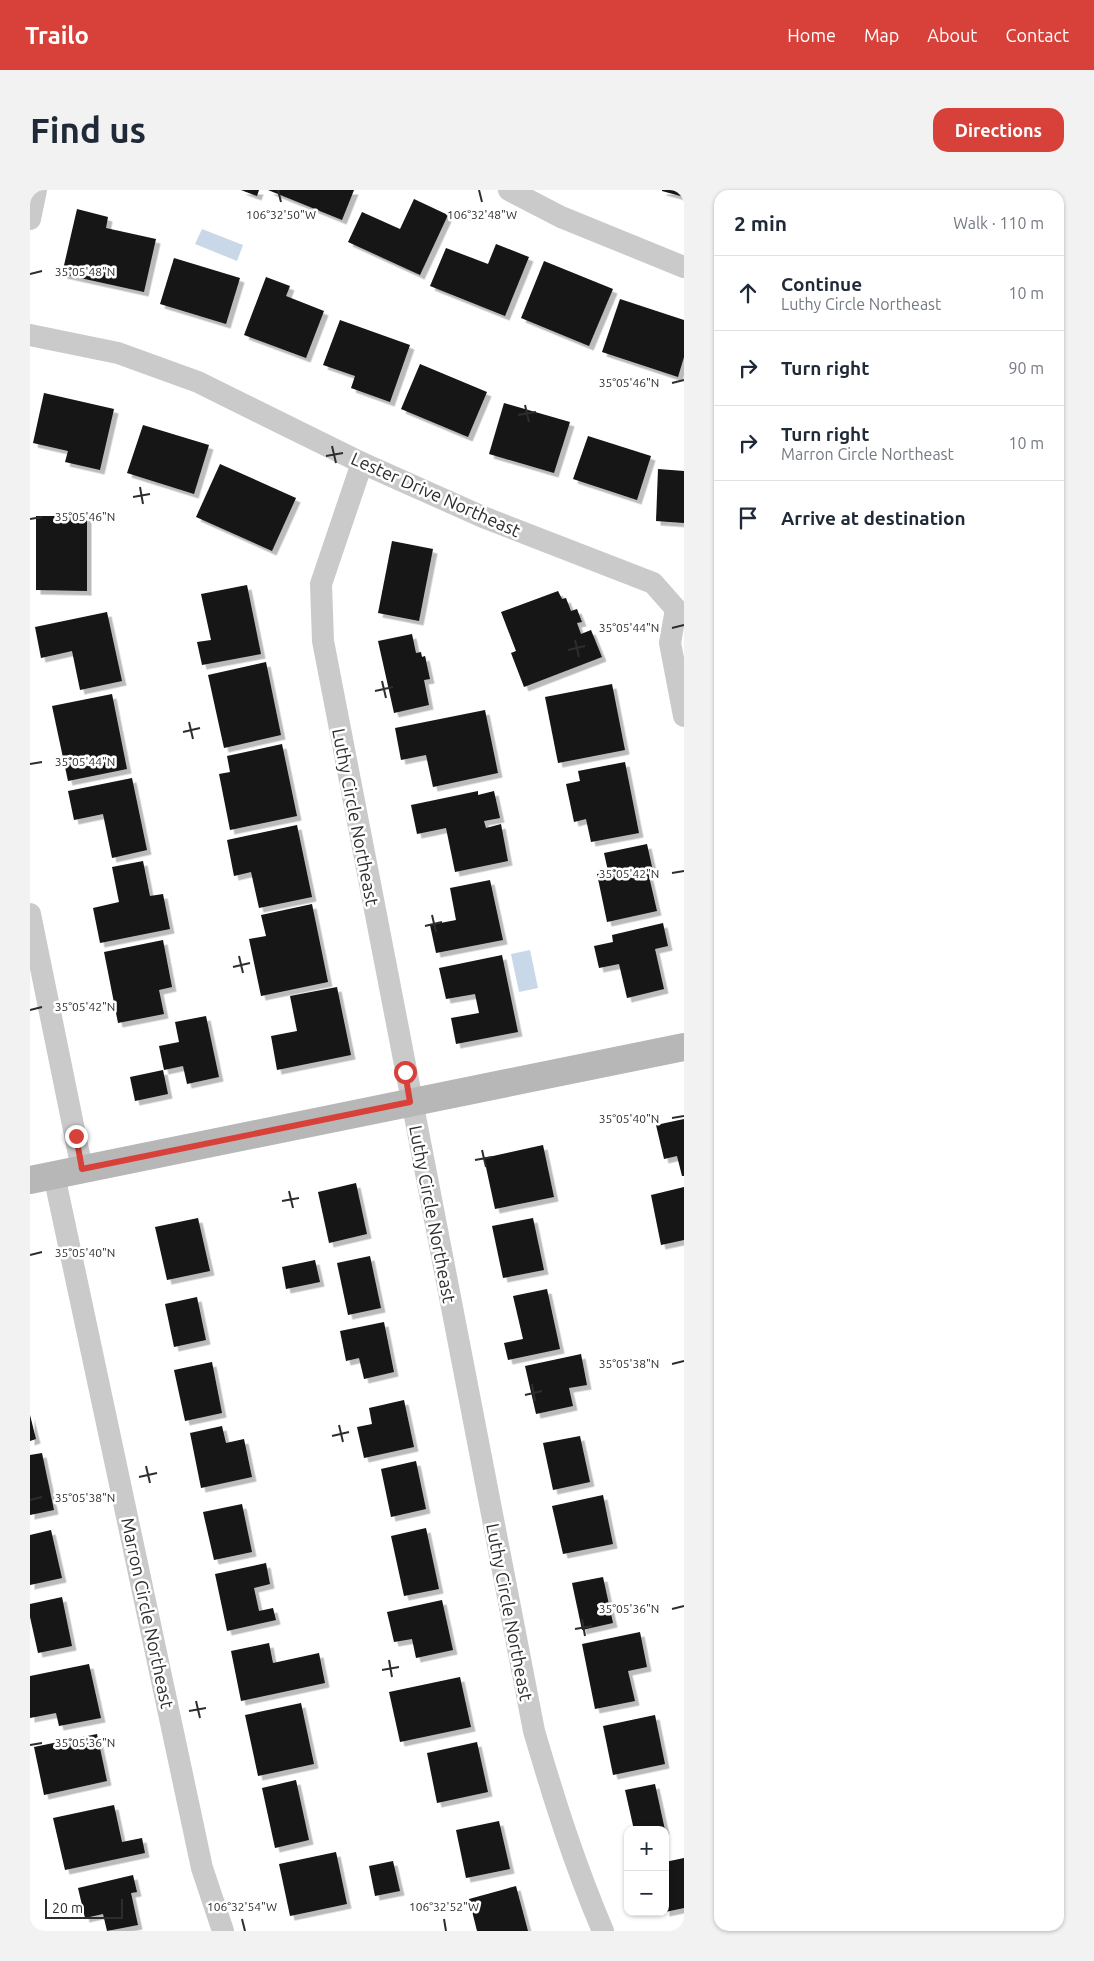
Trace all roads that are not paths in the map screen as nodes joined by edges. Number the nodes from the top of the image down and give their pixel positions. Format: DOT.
graph roads {
  1 [pos="36,190"];
  2 [pos="509,190"];
  3 [pos="30,219"];
  4 [pos="684,267"];
  5 [pos="30,335"];
  6 [pos="362,463"];
  7 [pos="684,716"];
  8 [pos="30,914"];
  9 [pos="684,1047"];
  10 [pos="410,1102"];
  11 [pos="82,1169"];
  12 [pos="42,1177"];
  13 [pos="223,1931"];
  14 [pos="603,1931"];
  1 -- 3 [label="street"];
  2 -- 4 [label="street"];
  5 -- 6 [label="street, Lester Drive Northeast"];
  6 -- 7 [label="street, Lester Drive Northeast"];
  6 -- 10 [label="street, Luthy Circle Northeast"];
  8 -- 11 [label="street"];
  9 -- 10 [label="street"];
  10 -- 11 [label="street"];
  10 -- 14 [label="street, Luthy Circle Northeast"];
  11 -- 12 [label="street"];
  12 -- 13 [label="street, Marron Circle Northeast"];
}
